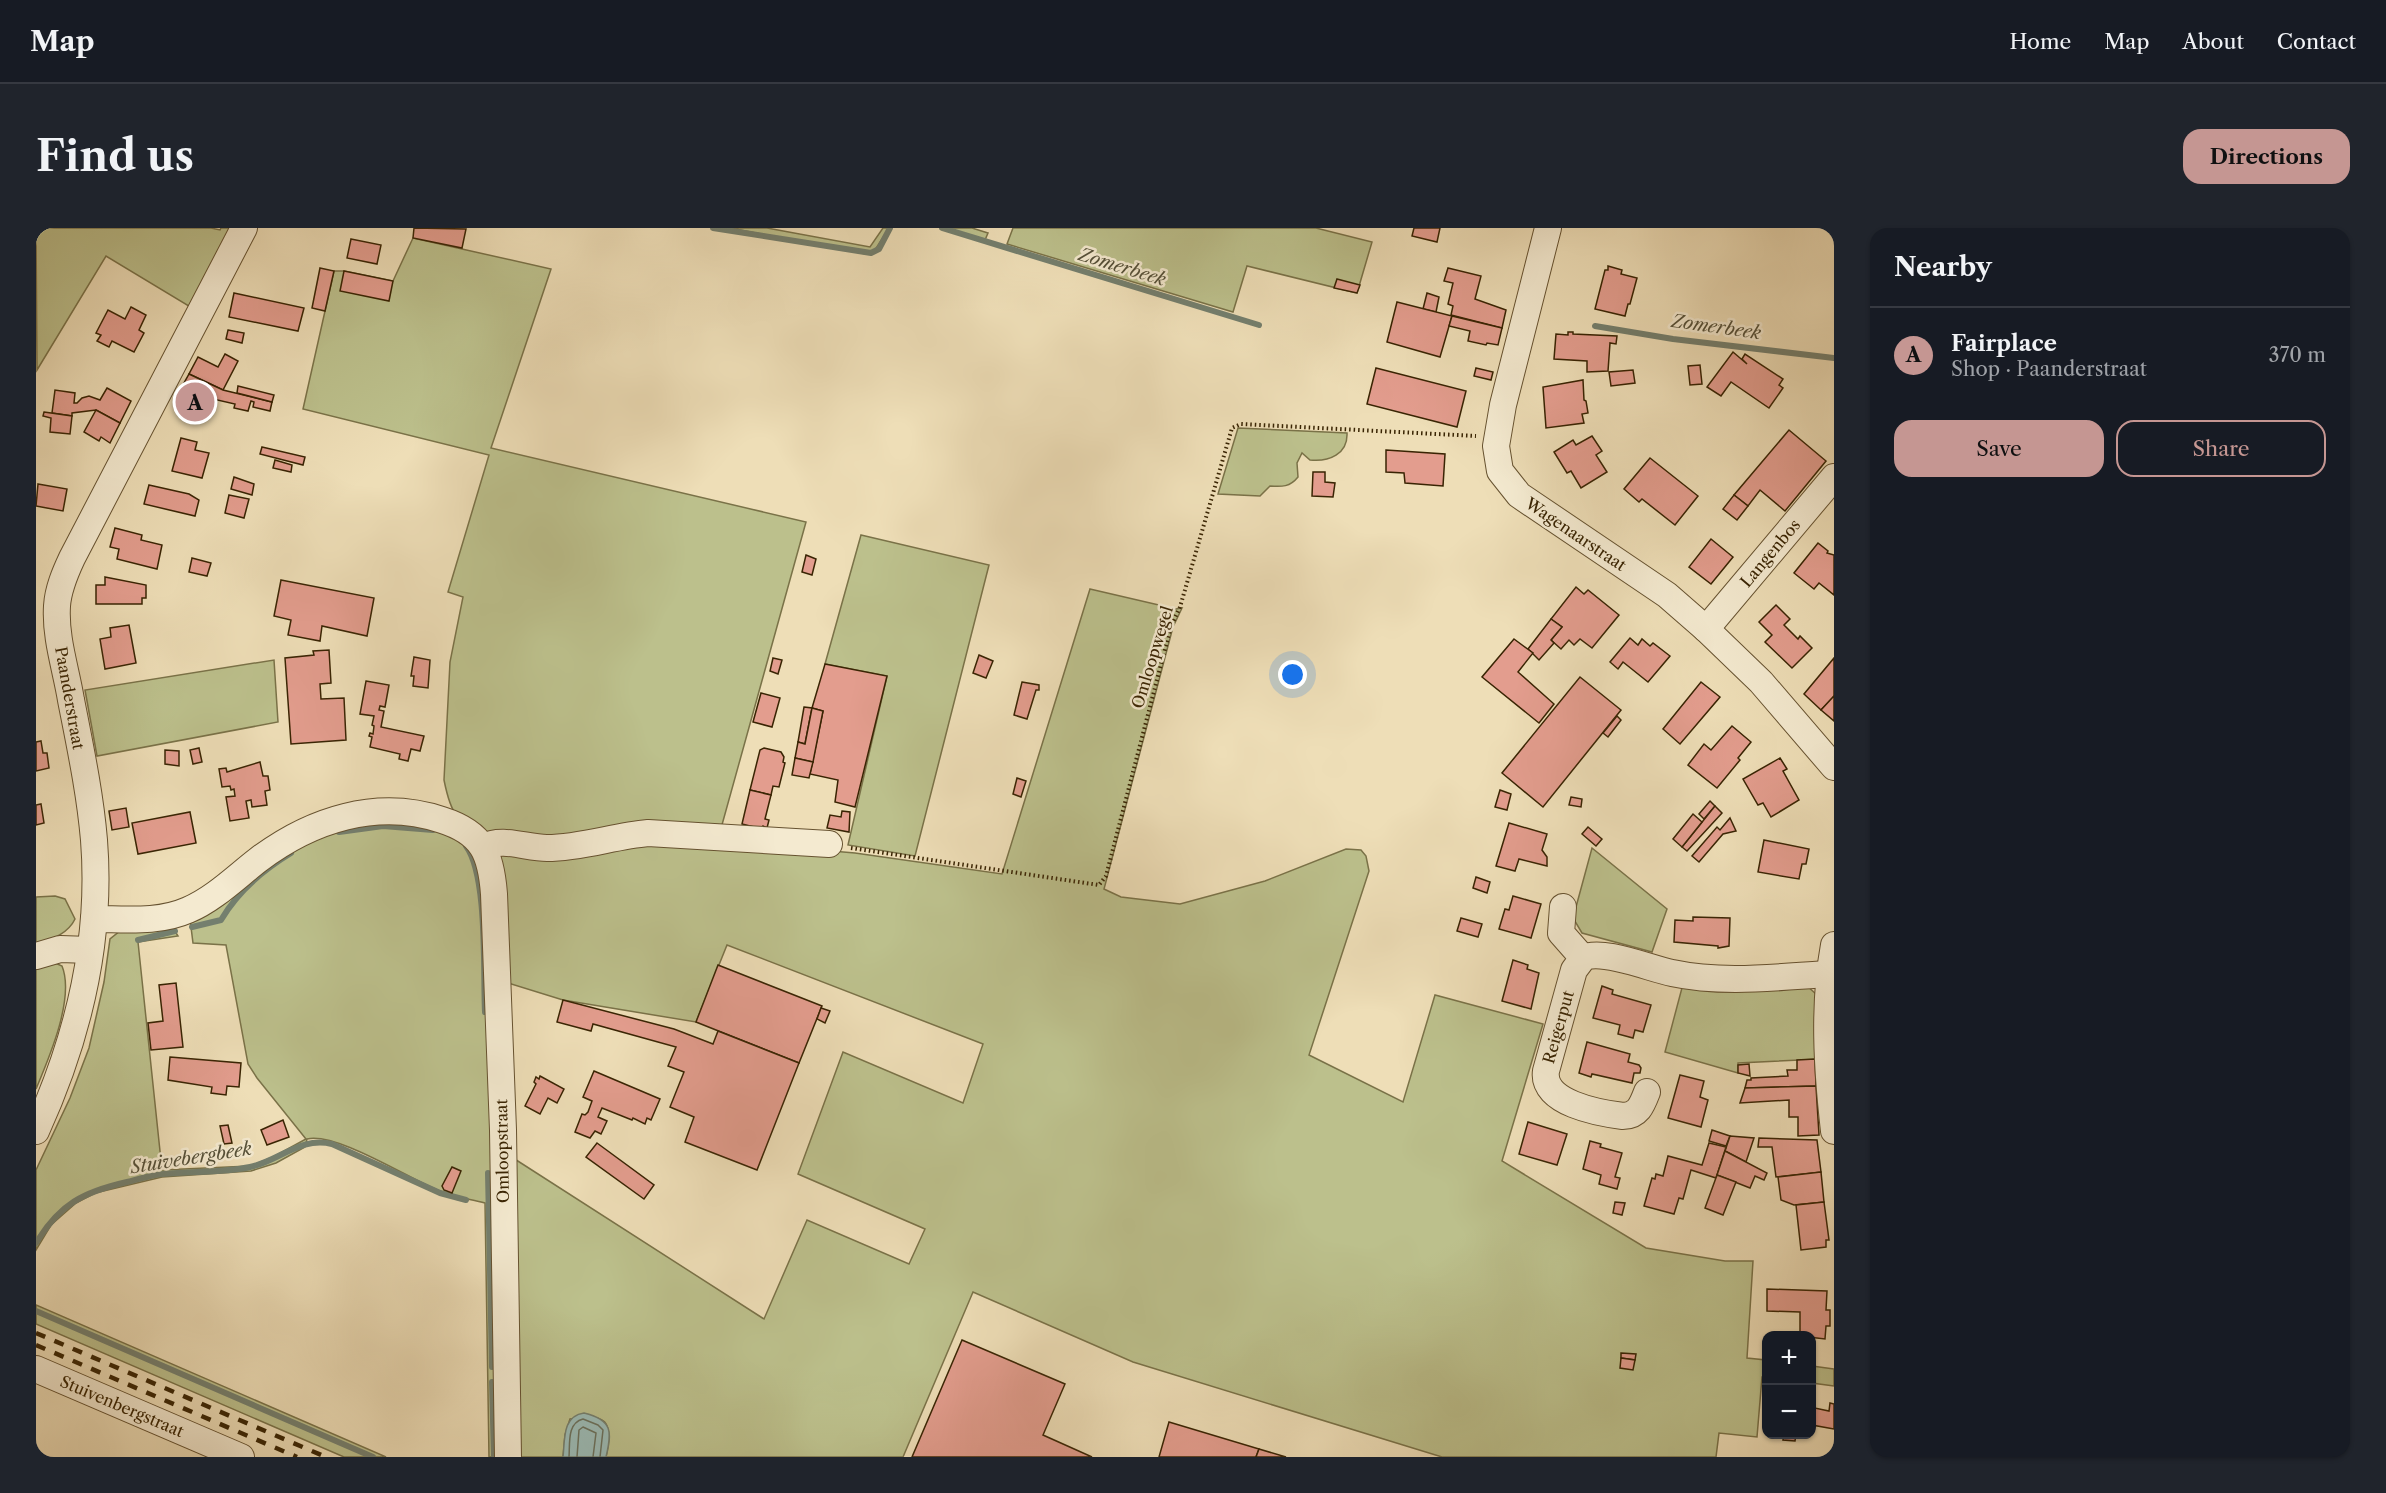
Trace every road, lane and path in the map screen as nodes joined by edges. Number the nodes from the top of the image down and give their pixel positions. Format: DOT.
graph roads {
  1 [pos="244,228"];
  2 [pos="1548,228"];
  3 [pos="1498,438"];
  4 [pos="1834,477"];
  5 [pos="1706,629"];
  6 [pos="1834,767"];
  7 [pos="829,844"];
  8 [pos="483,847"];
  9 [pos="1563,908"];
  10 [pos="94,919"];
  11 [pos="1834,945"];
  12 [pos="90,950"];
  13 [pos="36,956"];
  14 [pos="1583,958"];
  15 [pos="1828,974"];
  16 [pos="1647,1092"];
  17 [pos="36,1131"];
  18 [pos="1834,1131"];
  19 [pos="36,1369"];
  20 [pos="241,1457"];
  21 [pos="508,1457"];
  1 -- 10 [label="street, Paanderstraat"];
  2 -- 3 [label="street, Wagenaarstraat"];
  3 -- 5 [label="street, Wagenaarstraat"];
  3 -- 7 [label="path, Omloopwegel"];
  4 -- 5 [label="street, Langenbos"];
  5 -- 6 [label="street, Wagenaarstraat"];
  7 -- 8 [label="street"];
  8 -- 10 [label="street"];
  8 -- 21 [label="street, Omloopstraat"];
  9 -- 14 [label="street"];
  10 -- 12 [label="street, Paanderstraat"];
  11 -- 15 [label="street"];
  12 -- 13 [label="street"];
  12 -- 17 [label="street, Paanderstraat"];
  14 -- 15 [label="street"];
  14 -- 16 [label="street, Reigerput"];
  15 -- 18 [label="street"];
  19 -- 20 [label="street, Stuivenbergstraat"];
}
